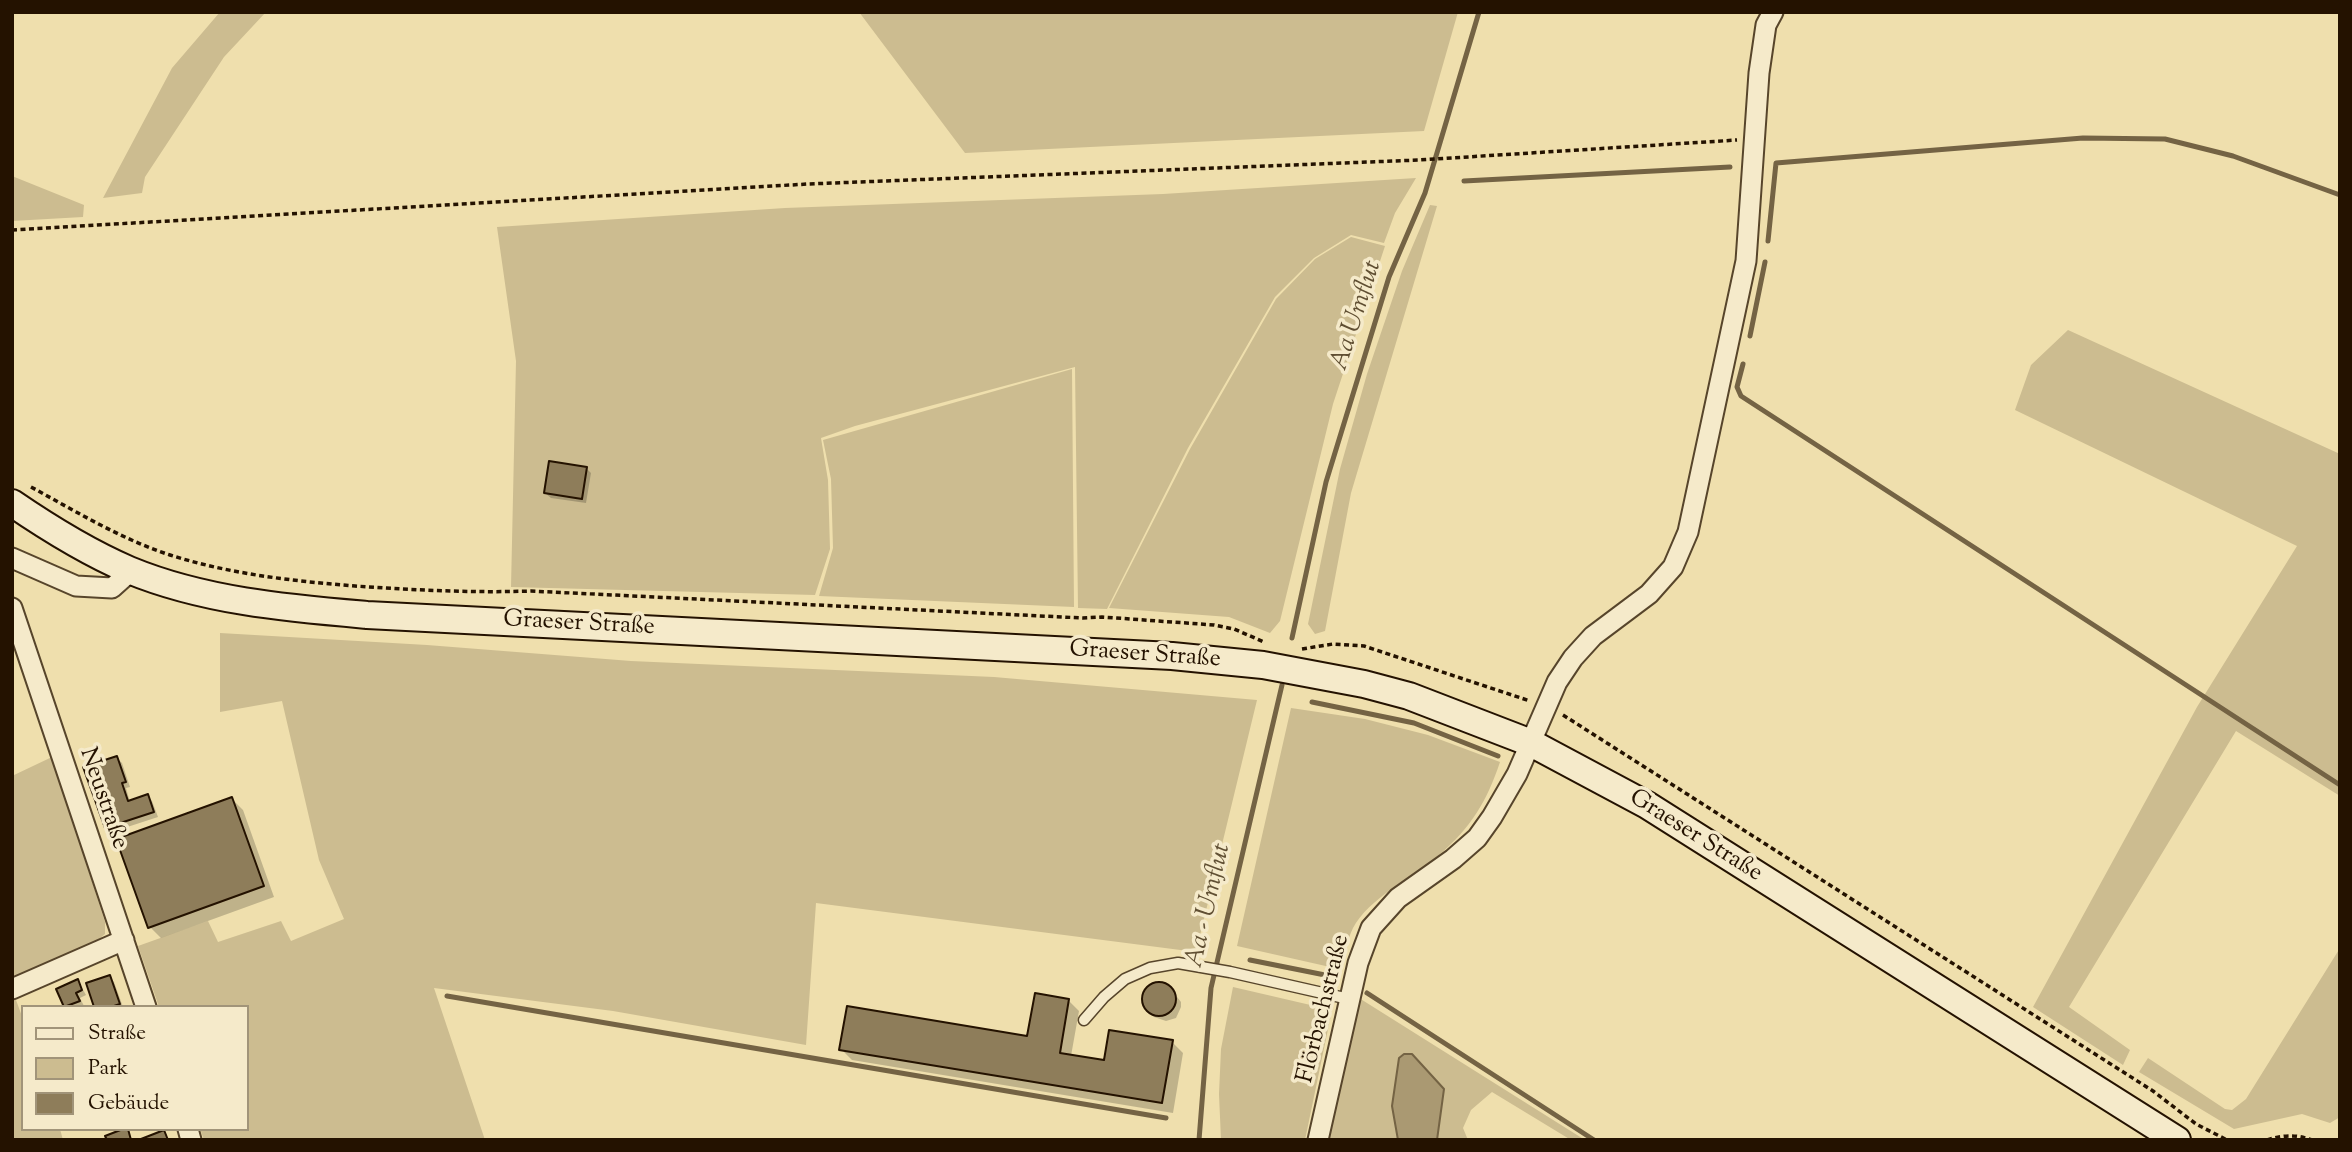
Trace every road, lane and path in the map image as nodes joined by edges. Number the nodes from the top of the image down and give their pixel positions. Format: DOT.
graph roads {
  1 [pos="1773,12"];
  2 [pos="1754,139"];
  3 [pos="12,230"];
  4 [pos="21,495"];
  5 [pos="12,558"];
  6 [pos="131,570"];
  7 [pos="12,608"];
  8 [pos="1272,645"];
  9 [pos="1292,648"];
  10 [pos="1545,706"];
  11 [pos="1531,743"];
  12 [pos="124,940"];
  13 [pos="12,989"];
  14 [pos="1349,999"];
  15 [pos="145,1005"];
  16 [pos="1084,1020"];
  17 [pos="1318,1140"];
  18 [pos="2177,1140"];
  19 [pos="2227,1140"];
  20 [pos="2267,1140"];
  21 [pos="2312,1140"];
  1 -- 2 [label="street, Flörbachstraße"];
  2 -- 3 [label="path"];
  2 -- 10 [label="street, Flörbachstraße"];
  4 -- 6 [label="main road, Graeser Straße"];
  4 -- 8 [label="path"];
  5 -- 6 [label="street"];
  6 -- 11 [label="main road, Graeser Straße"];
  7 -- 12 [label="street, Neustraße"];
  9 -- 10 [label="path"];
  10 -- 11 [label="street, Flörbachstraße"];
  10 -- 19 [label="path"];
  11 -- 14 [label="street, Flörbachstraße"];
  11 -- 18 [label="main road, Graeser Straße"];
  12 -- 13 [label="street"];
  12 -- 15 [label="street, Neustraße"];
  14 -- 16 [label="lane"];
  14 -- 17 [label="street, Flörbachstraße"];
  20 -- 21 [label="path"];
}
